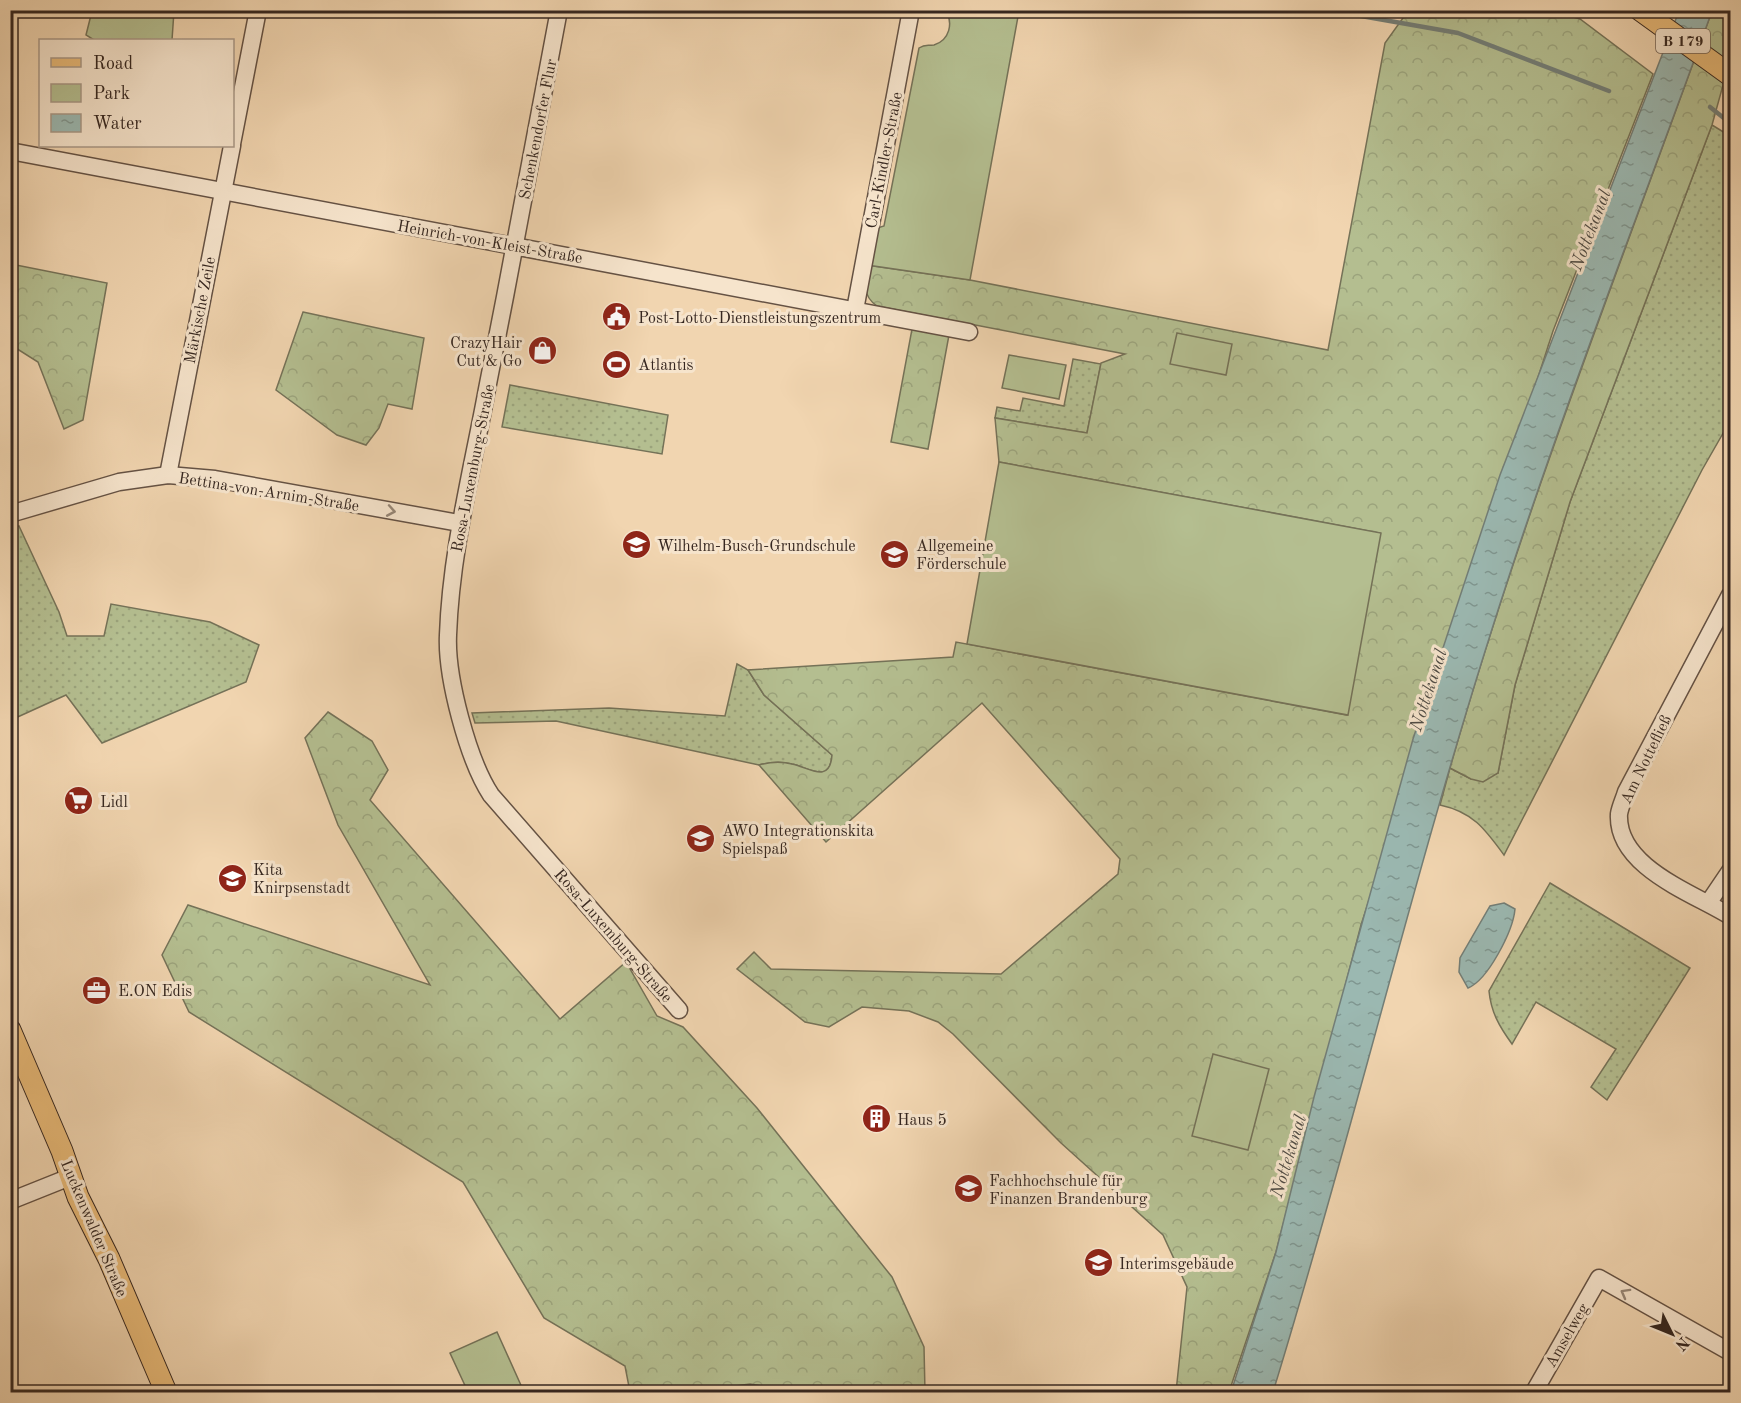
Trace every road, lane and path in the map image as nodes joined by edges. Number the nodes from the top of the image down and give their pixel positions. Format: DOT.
graph roads {
  1 [pos="258,10"];
  2 [pos="559,10"];
  3 [pos="911,10"];
  4 [pos="1640,10"];
  5 [pos="1728,74"];
  6 [pos="234,135"];
  7 [pos="232,147"];
  8 [pos="10,151"];
  9 [pos="223,192"];
  10 [pos="514,247"];
  11 [pos="855,310"];
  12 [pos="969,332"];
  13 [pos="168,475"];
  14 [pos="10,514"];
  15 [pos="459,523"];
  16 [pos="1731,595"];
  17 [pos="1731,870"];
  18 [pos="1709,902"];
  19 [pos="1731,916"];
  20 [pos="680,1010"];
  21 [pos="10,1030"];
  22 [pos="70,1176"];
  23 [pos="10,1201"];
  24 [pos="1731,1352"];
  25 [pos="166,1392"];
  26 [pos="1534,1392"];
  1 -- 6 [label="street, Märkische Zeile"];
  2 -- 10 [label="street, Schenkendorfer Flur"];
  3 -- 11 [label="street, Carl-Kindler-Straße"];
  4 -- 5 [label="main road, B 179"];
  7 -- 9 [label="street, Märkische Zeile"];
  8 -- 9 [label="street, Heinrich-von-Kleist-Straße"];
  9 -- 10 [label="street, Heinrich-von-Kleist-Straße"];
  9 -- 13 [label="street, Märkische Zeile"];
  10 -- 11 [label="street, Heinrich-von-Kleist-Straße"];
  10 -- 15 [label="street, Rosa-Luxemburg-Straße"];
  11 -- 12 [label="street, Heinrich-von-Kleist-Straße"];
  13 -- 14 [label="street, Bettina-von-Arnim-Straße"];
  13 -- 15 [label="street, Bettina-von-Arnim-Straße, one-way"];
  15 -- 20 [label="street, Rosa-Luxemburg-Straße"];
  16 -- 18 [label="street, Am Nottefließ"];
  17 -- 18 [label="street"];
  18 -- 19 [label="street, Am Nottefließ"];
  21 -- 22 [label="main road, Luckenwalder Straße"];
  22 -- 23 [label="street"];
  22 -- 25 [label="main road, Luckenwalder Straße"];
  24 -- 26 [label="street, Amselweg, one-way"];
}
